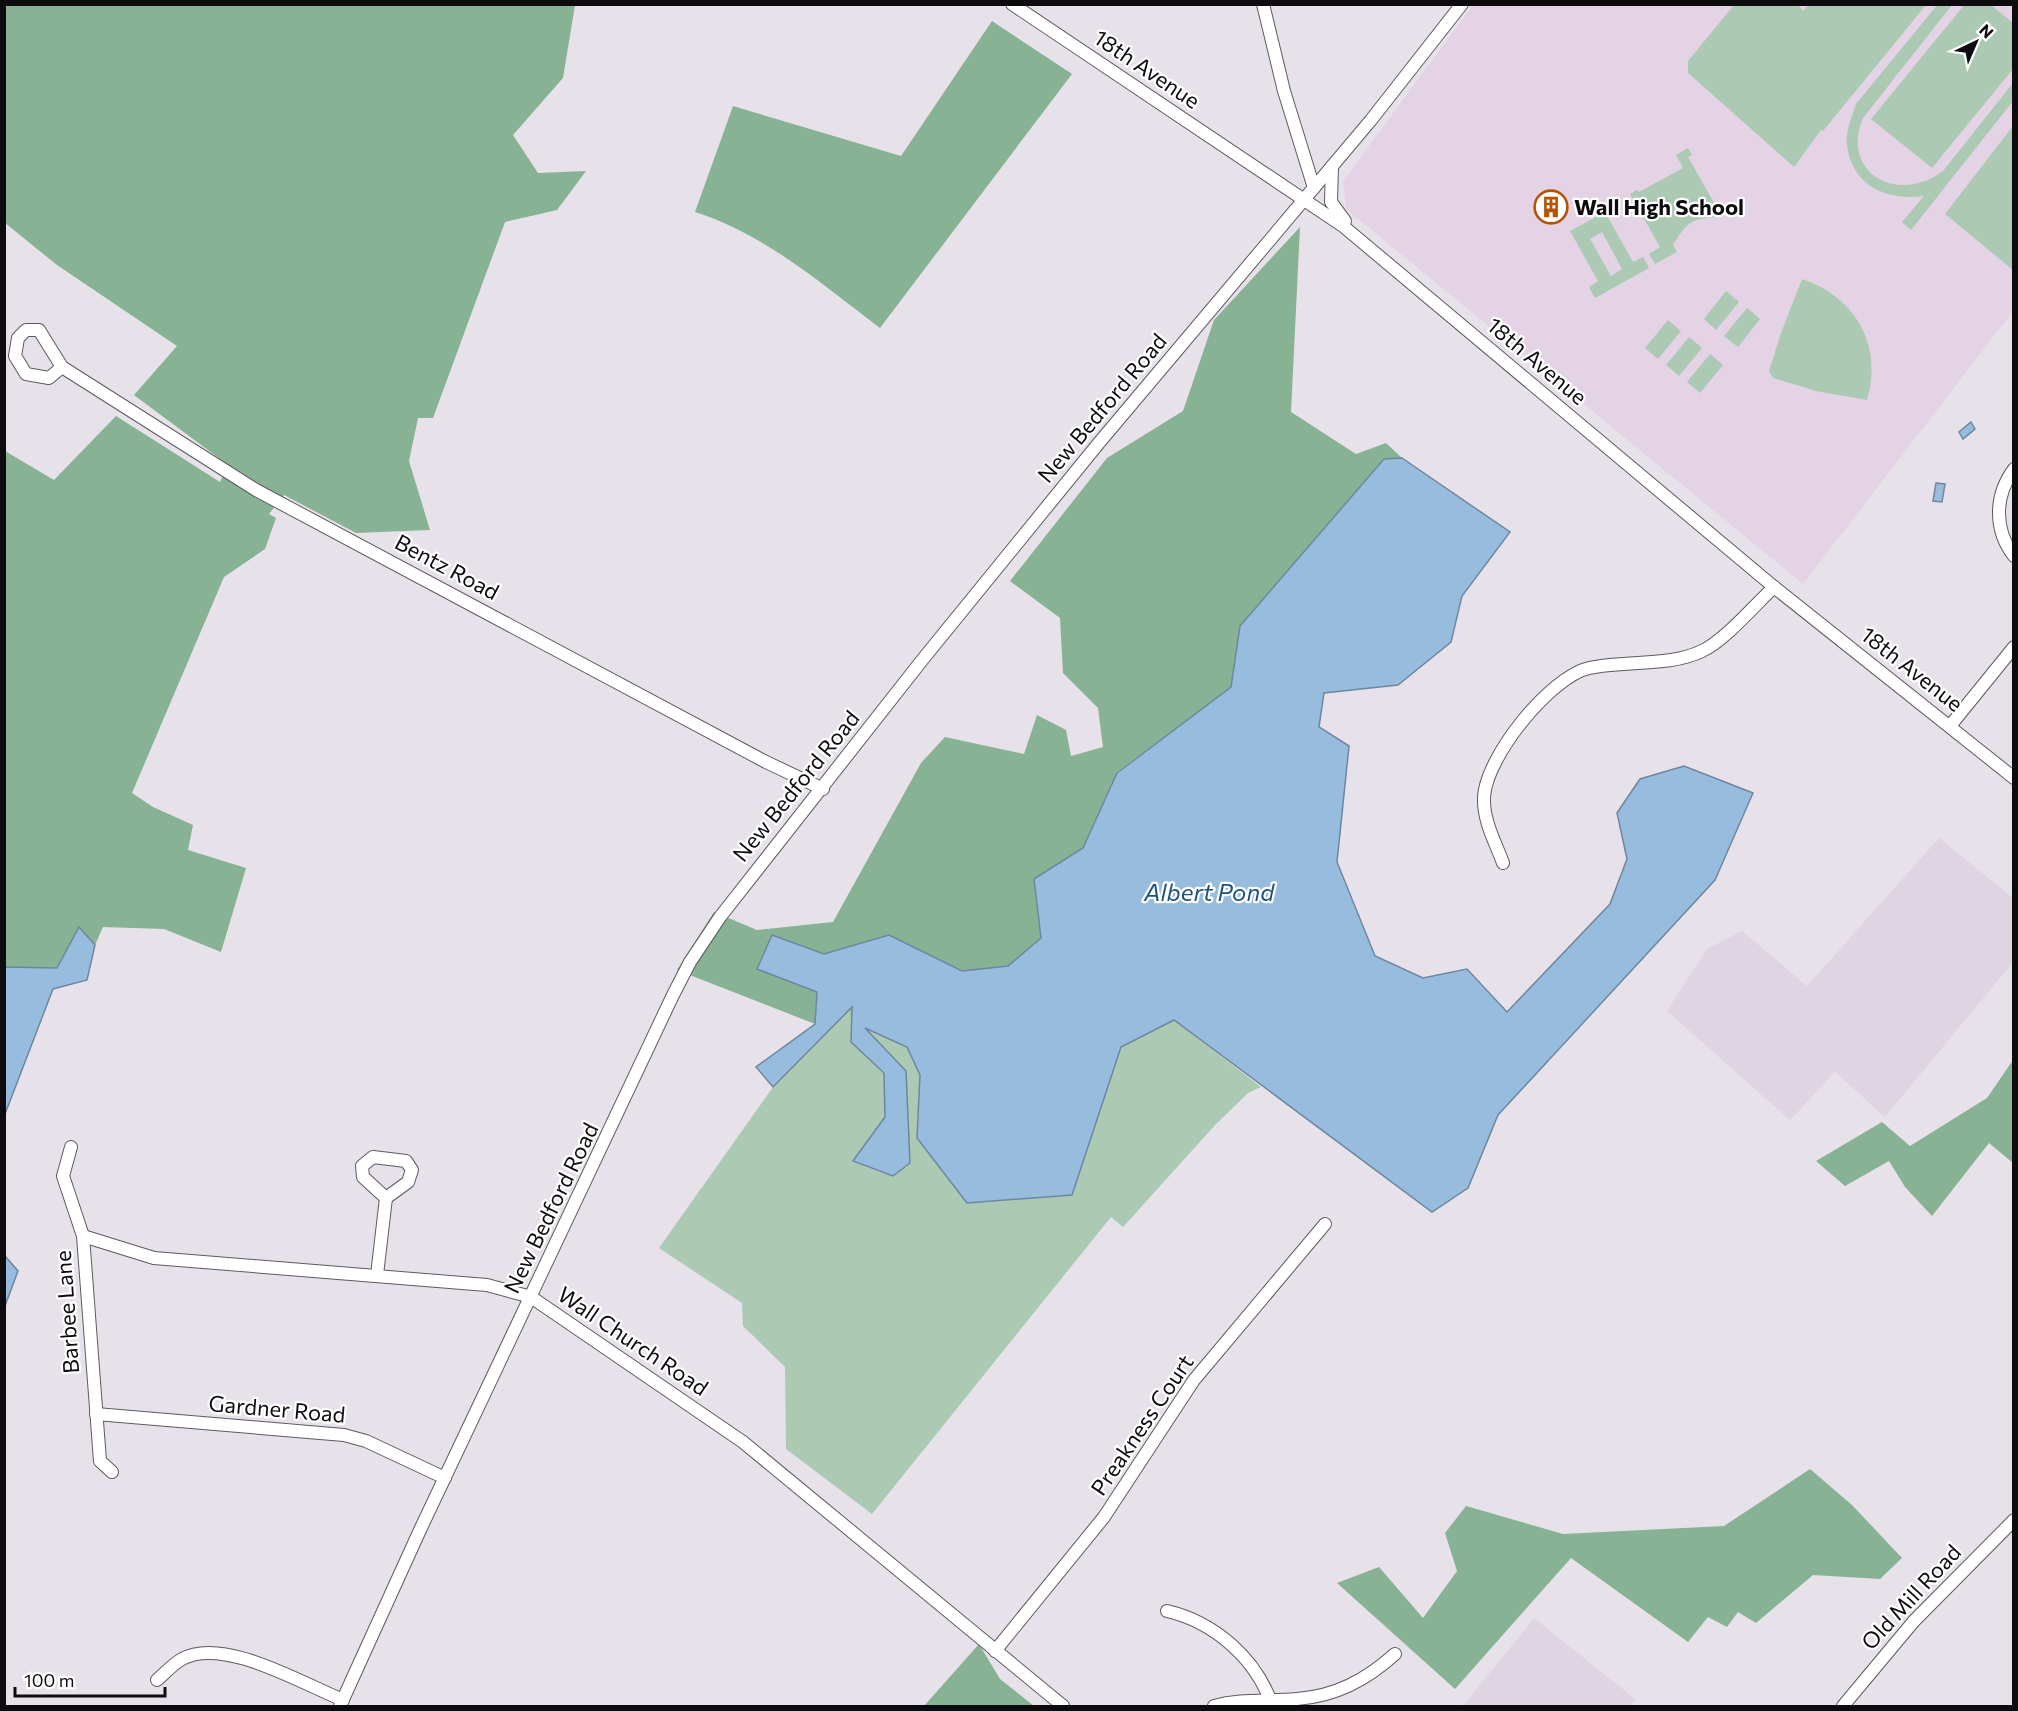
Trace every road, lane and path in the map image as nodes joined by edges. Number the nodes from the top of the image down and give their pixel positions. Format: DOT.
graph roads {
  1 [pos="1012,4"];
  2 [pos="1263,4"];
  3 [pos="1462,4"];
  4 [pos="1332,166"];
  5 [pos="1314,188"];
  6 [pos="1303,199"];
  7 [pos="1377,254"];
  8 [pos="62,367"];
  9 [pos="2013,470"];
  10 [pos="2013,556"];
  11 [pos="1774,587"];
  12 [pos="2013,647"];
  13 [pos="1950,726"];
  14 [pos="2013,778"];
  15 [pos="823,789"];
  16 [pos="1503,863"];
  17 [pos="71,1147"];
  18 [pos="386,1198"];
  19 [pos="1325,1224"];
  20 [pos="83,1236"];
  21 [pos="376,1275"];
  22 [pos="531,1297"];
  23 [pos="96,1414"];
  24 [pos="112,1472"];
  25 [pos="445,1478"];
  26 [pos="2013,1520"];
  27 [pos="1167,1611"];
  28 [pos="995,1651"];
  29 [pos="1395,1654"];
  30 [pos="157,1680"];
  31 [pos="342,1703"];
  32 [pos="1272,1703"];
  33 [pos="1062,1707"];
  34 [pos="1214,1707"];
  35 [pos="1843,1707"];
  1 -- 6 [label="street, 18th Avenue"];
  2 -- 5 [label="street"];
  3 -- 4 [label="street, New Bedford Road"];
  4 -- 5 [label="street, New Bedford Road"];
  4 -- 7 [label="street"];
  5 -- 6 [label="street, New Bedford Road"];
  6 -- 7 [label="street, 18th Avenue"];
  6 -- 15 [label="street, New Bedford Road"];
  7 -- 11 [label="street, 18th Avenue"];
  8 -- 15 [label="street, Bentz Road"];
  9 -- 10 [label="street"];
  11 -- 13 [label="street, 18th Avenue"];
  11 -- 16 [label="street"];
  12 -- 13 [label="street"];
  13 -- 14 [label="street, 18th Avenue"];
  15 -- 22 [label="street, New Bedford Road"];
  17 -- 20 [label="street, Barbee Lane"];
  18 -- 21 [label="street"];
  19 -- 28 [label="street, Preakness Court"];
  20 -- 21 [label="street, Wall Church Road"];
  20 -- 23 [label="street, Barbee Lane"];
  21 -- 22 [label="street, Wall Church Road"];
  22 -- 25 [label="street, New Bedford Road"];
  22 -- 28 [label="street, Wall Church Road"];
  23 -- 24 [label="street, Barbee Lane"];
  23 -- 25 [label="street, Gardner Road"];
  25 -- 31 [label="street, New Bedford Road"];
  26 -- 35 [label="street, Old Mill Road"];
  27 -- 32 [label="street"];
  28 -- 33 [label="street, Wall Church Road"];
  29 -- 32 [label="street"];
  30 -- 31 [label="street"];
  32 -- 34 [label="street"];
}
